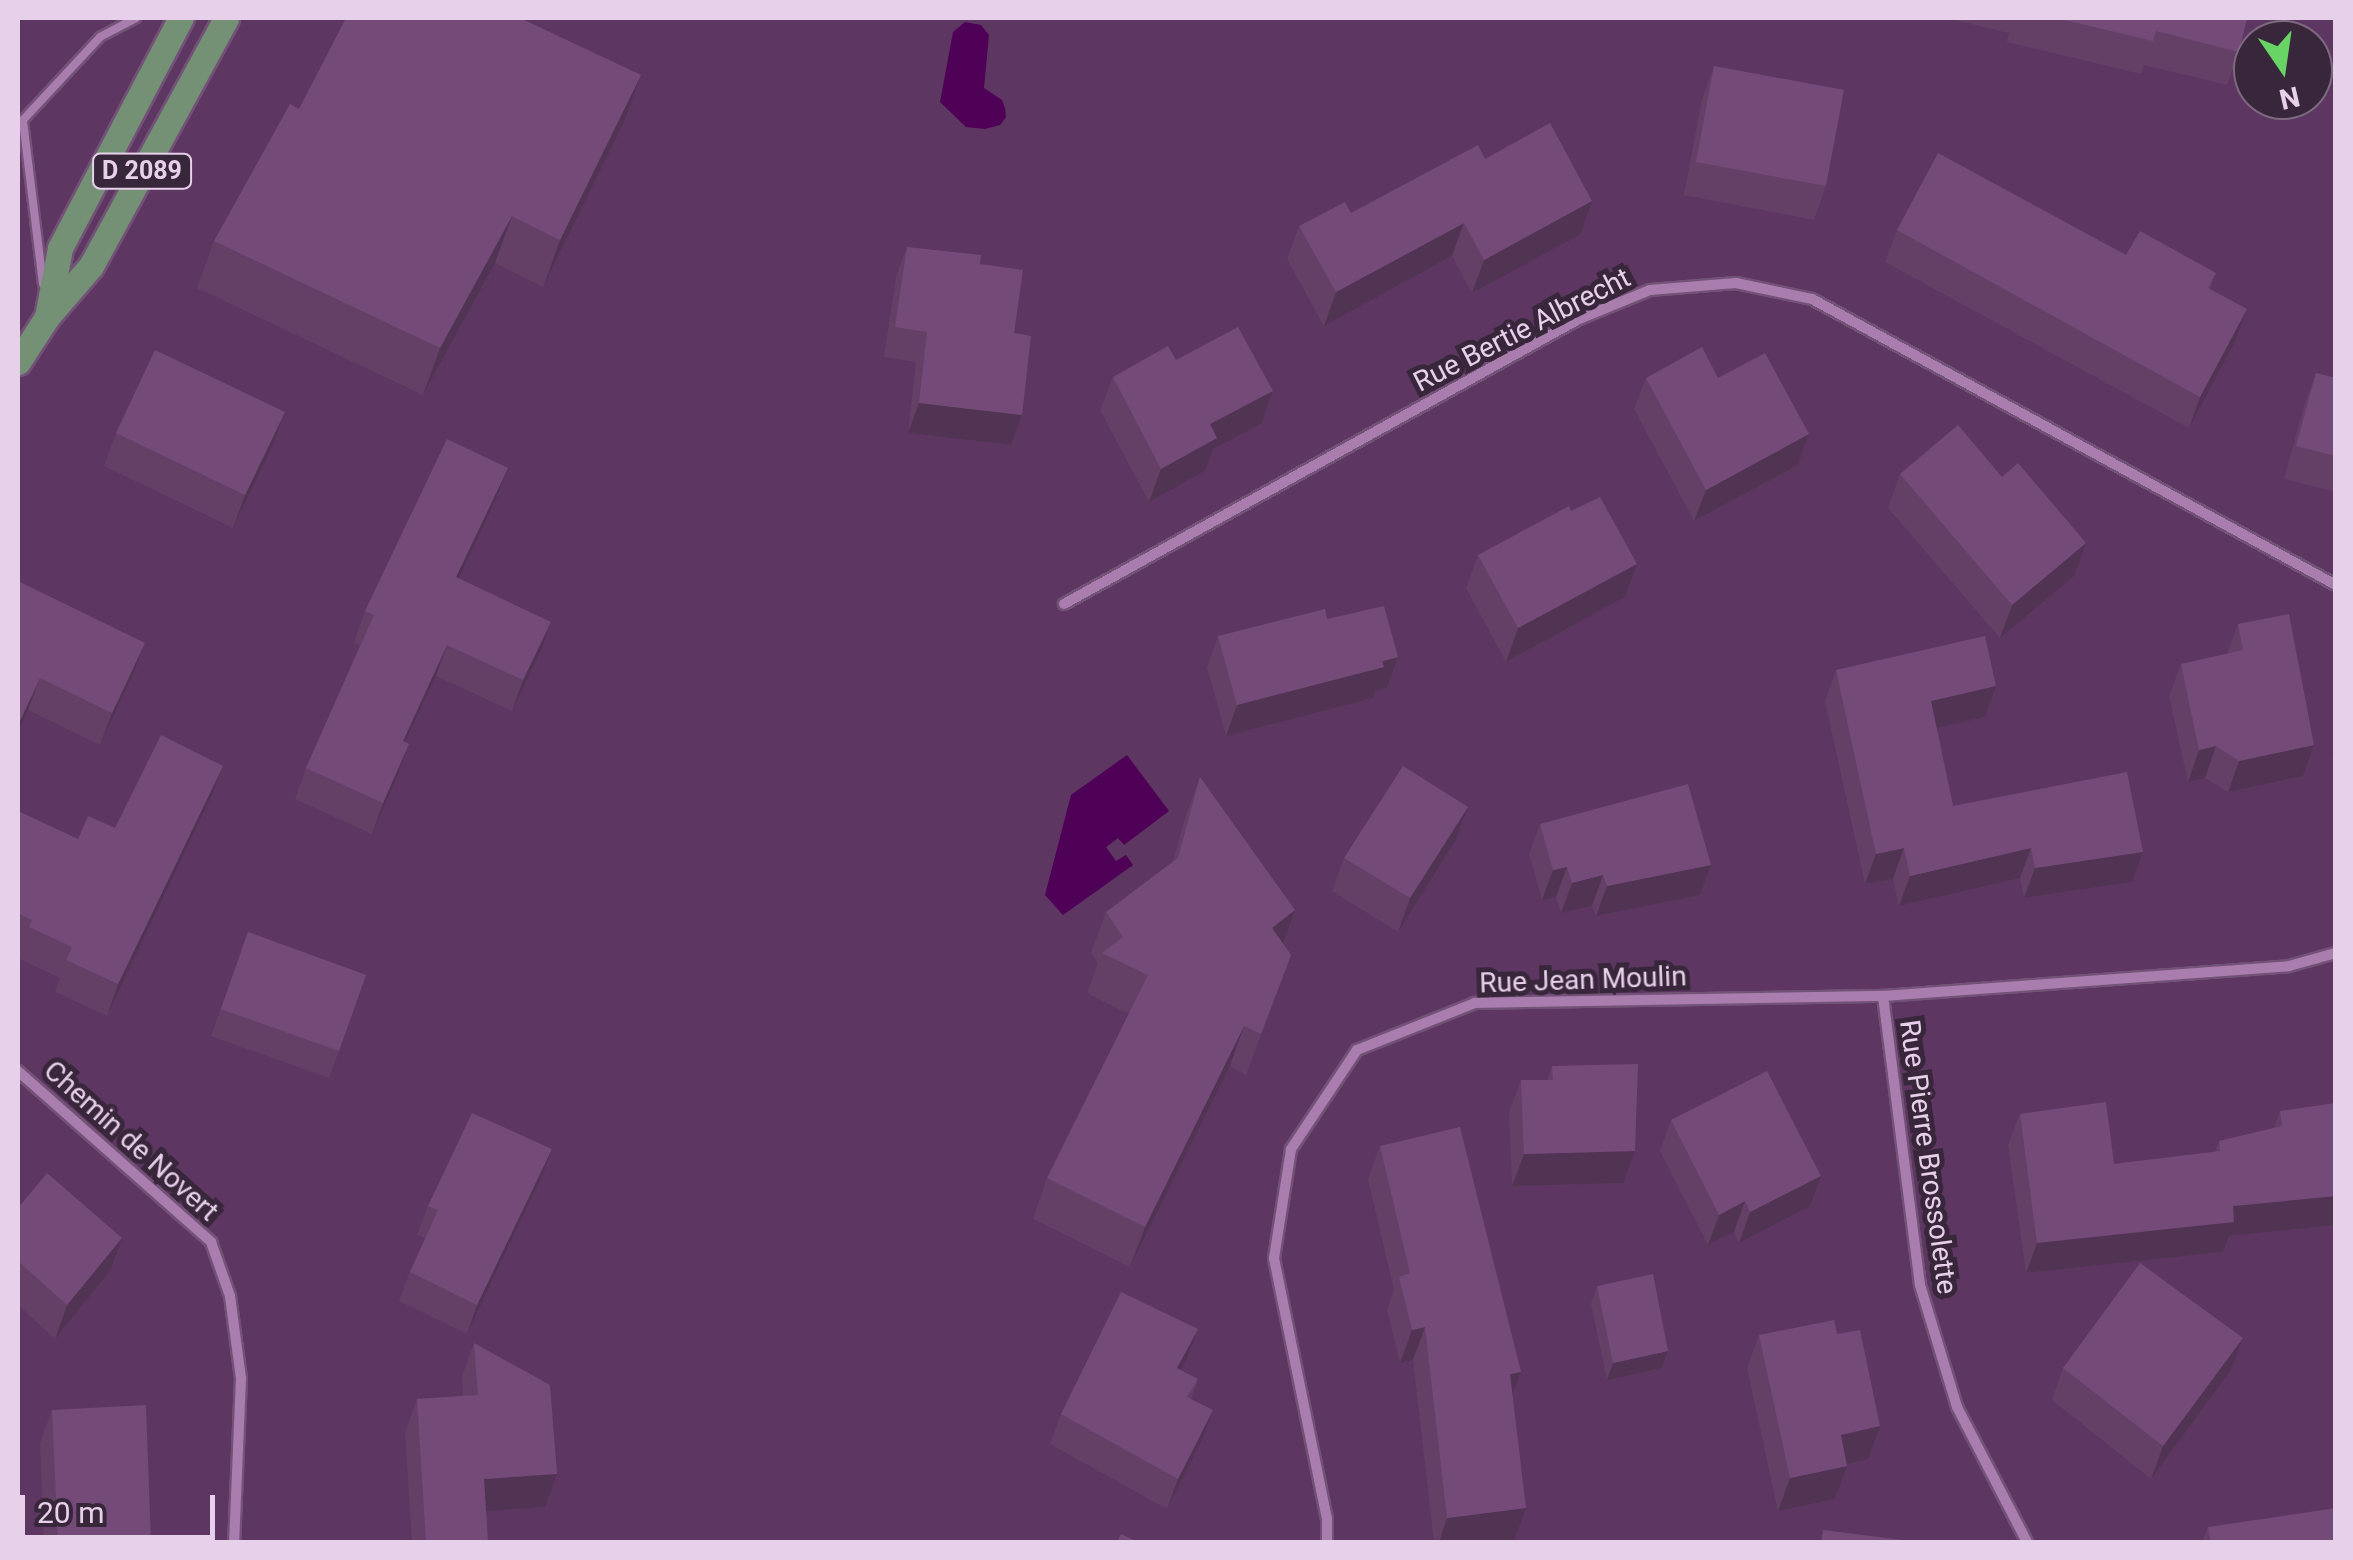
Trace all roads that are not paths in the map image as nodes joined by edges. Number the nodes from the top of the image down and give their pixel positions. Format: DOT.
graph roads {
  1 [pos="136,18"];
  2 [pos="180,18"];
  3 [pos="226,18"];
  4 [pos="47,317"];
  5 [pos="18,362"];
  6 [pos="2336,585"];
  7 [pos="1064,604"];
  8 [pos="2336,954"];
  9 [pos="1882,996"];
  10 [pos="18,1071"];
  11 [pos="234,1542"];
  12 [pos="1327,1542"];
  13 [pos="2027,1542"];
  1 -- 4 [label="lane"];
  2 -- 4 [label="main road, D 2089"];
  3 -- 4 [label="main road, D 2089"];
  4 -- 5 [label="main road, D 2089"];
  6 -- 7 [label="street, Rue Bertie Albrecht"];
  8 -- 9 [label="street, Rue Jean Moulin"];
  9 -- 12 [label="street, Rue Jean Moulin"];
  9 -- 13 [label="street, Rue Pierre Brossolette"];
  10 -- 11 [label="street, Chemin de Novert"];
}
